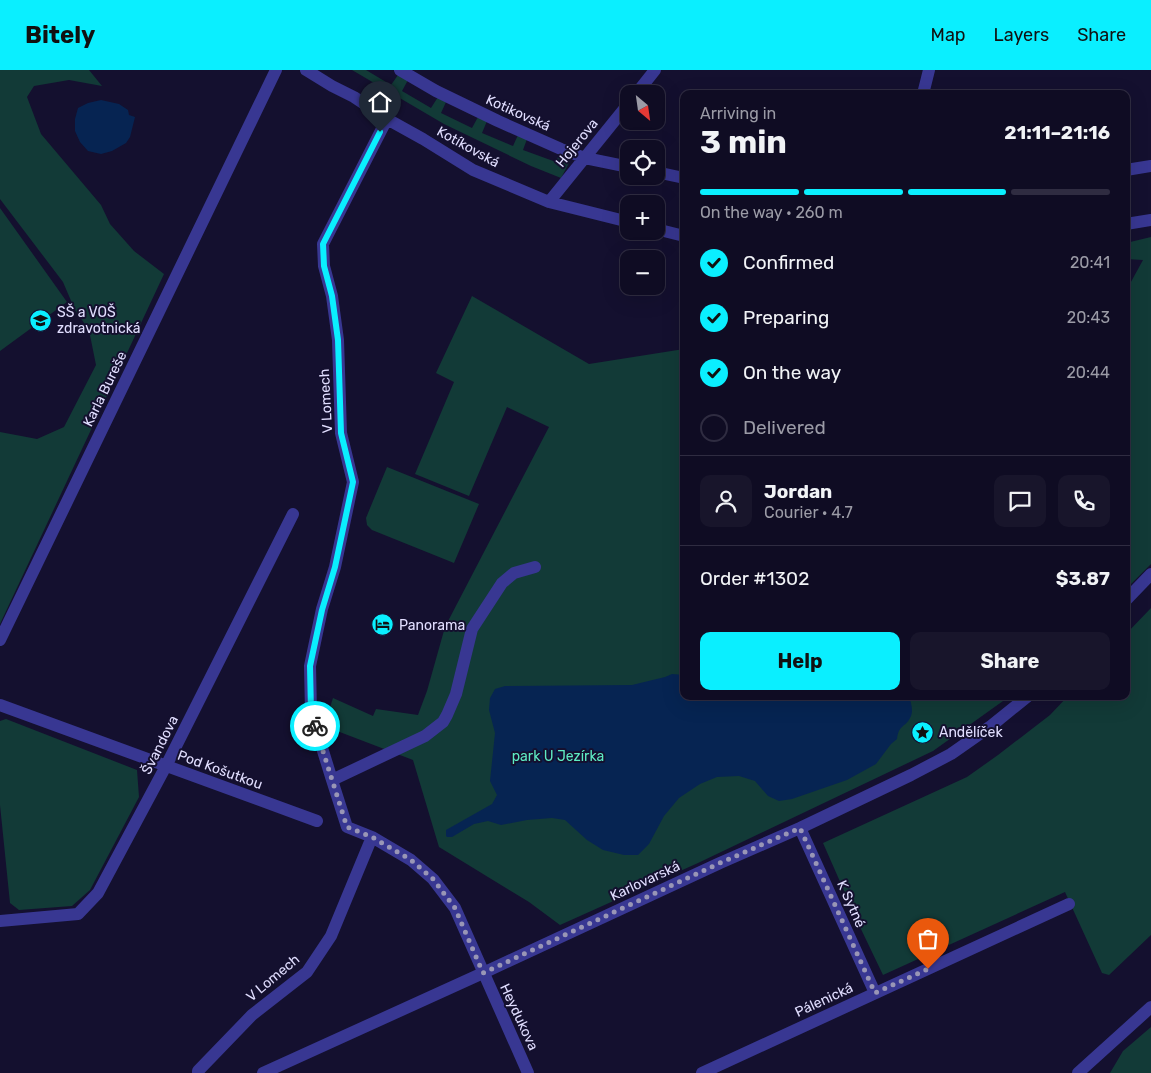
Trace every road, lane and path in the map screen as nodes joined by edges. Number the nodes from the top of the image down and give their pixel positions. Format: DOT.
graph roads {
  1 [pos="276,70"];
  2 [pos="306,70"];
  3 [pos="400,70"];
  4 [pos="655,70"];
  5 [pos="929,70"];
  6 [pos="643,85"];
  7 [pos="923,90"];
  8 [pos="620,114"];
  9 [pos="387,119"];
  10 [pos="585,158"];
  11 [pos="620,165"];
  12 [pos="1151,166"];
  13 [pos="1130,169"];
  14 [pos="665,174"];
  15 [pos="680,177"];
  16 [pos="549,202"];
  17 [pos="620,220"];
  18 [pos="1151,220"];
  19 [pos="1130,223"];
  20 [pos="665,231"];
  21 [pos="680,235"];
  22 [pos="293,514"];
  23 [pos="535,567"];
  24 [pos="1151,574"];
  25 [pos="1130,596"];
  26 [pos="0,640"];
  27 [pos="1023,700"];
  28 [pos="0,705"];
  29 [pos="166,766"];
  30 [pos="332,780"];
  31 [pos="317,821"];
  32 [pos="800,828"];
  33 [pos="372,837"];
  34 [pos="1069,904"];
  35 [pos="0,907"];
  36 [pos="1,921"];
  37 [pos="483,973"];
  38 [pos="875,993"];
  39 [pos="1151,1007"];
  40 [pos="198,1073"];
  41 [pos="262,1073"];
  42 [pos="528,1073"];
  43 [pos="702,1073"];
  44 [pos="1078,1073"];
  1 -- 26 [label="street, Karla Bureše"];
  2 -- 9 [label="street, Kotíkovská"];
  3 -- 10 [label="street, Kotikovská"];
  4 -- 6 [label="street"];
  5 -- 7 [label="street"];
  8 -- 10 [label="street, Hojerova"];
  9 -- 16 [label="street, Kotíkovská"];
  9 -- 30 [label="street, V Lomech"];
  10 -- 11 [label="street, Kotikovská"];
  10 -- 16 [label="street, Hojerova"];
  12 -- 13 [label="street"];
  14 -- 15 [label="street"];
  16 -- 17 [label="street, Kotíkovská"];
  18 -- 19 [label="street"];
  20 -- 21 [label="street"];
  22 -- 29 [label="street, Švandova"];
  23 -- 30 [label="street"];
  24 -- 25 [label="street"];
  27 -- 32 [label="street, Karlovarská"];
  28 -- 29 [label="street, Pod Košutkou"];
  29 -- 31 [label="street, Pod Košutkou"];
  29 -- 36 [label="street, Švandova"];
  30 -- 33 [label="street, V Lomech"];
  32 -- 37 [label="street, Karlovarská"];
  32 -- 38 [label="street, K Sytné"];
  33 -- 37 [label="street"];
  33 -- 40 [label="street, V Lomech"];
  34 -- 38 [label="street, Pálenická"];
  35 -- 36 [label="street"];
  37 -- 41 [label="street, Karlovarská"];
  37 -- 42 [label="street, Heydukova"];
  38 -- 43 [label="street, Pálenická"];
  39 -- 44 [label="street"];
}
